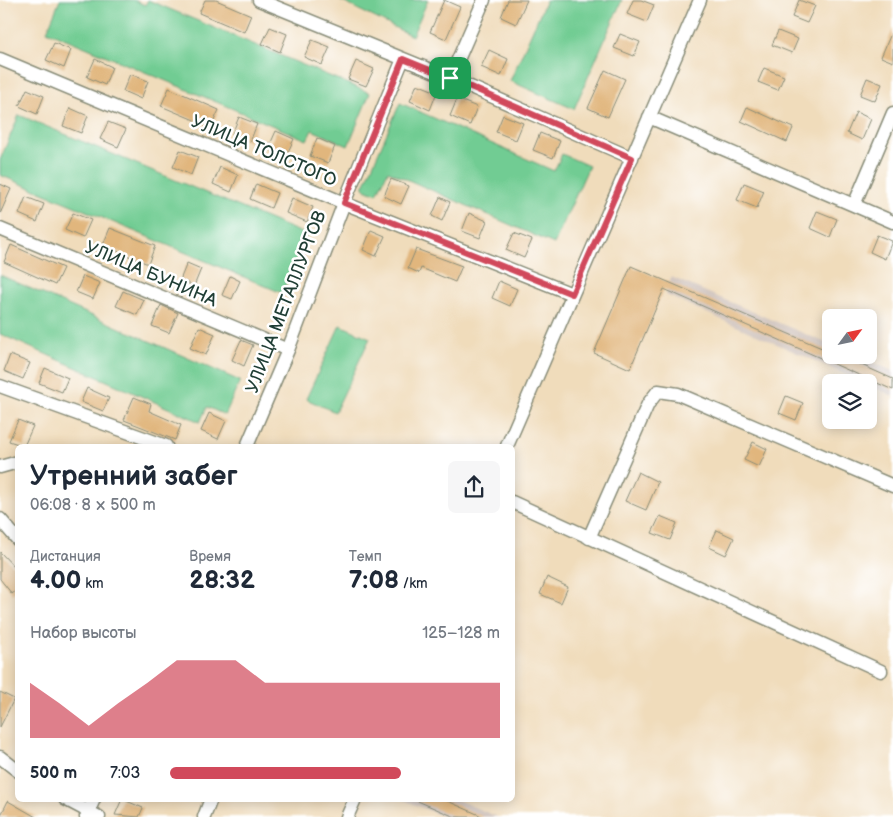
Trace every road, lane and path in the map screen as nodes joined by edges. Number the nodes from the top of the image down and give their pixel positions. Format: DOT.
graph roads {
  1 [pos="259,0"];
  2 [pos="484,0"];
  3 [pos="700,0"];
  4 [pos="280,4"];
  5 [pos="0,59"];
  6 [pos="403,59"];
  7 [pos="450,78"];
  8 [pos="893,113"];
  9 [pos="650,117"];
  10 [pos="632,158"];
  11 [pos="344,203"];
  12 [pos="854,205"];
  13 [pos="893,222"];
  14 [pos="0,229"];
  15 [pos="572,294"];
  16 [pos="288,350"];
  17 [pos="0,386"];
  18 [pos="160,444"];
  19 [pos="248,444"];
  20 [pos="508,444"];
  21 [pos="15,463"];
  22 [pos="0,467"];
  23 [pos="893,486"];
  24 [pos="515,503"];
  25 [pos="0,519"];
  26 [pos="15,536"];
  27 [pos="590,538"];
  28 [pos="881,671"];
  29 [pos="0,757"];
  30 [pos="15,769"];
  31 [pos="70,802"];
  32 [pos="93,802"];
  33 [pos="210,802"];
  34 [pos="353,802"];
  35 [pos="91,815"];
  36 [pos="204,817"];
  37 [pos="347,817"];
  1 -- 4 [label="street"];
  2 -- 7 [label="street"];
  3 -- 9 [label="street"];
  4 -- 6 [label="street"];
  5 -- 11 [label="street, УЛИЦА ТОЛСТОГО"];
  6 -- 7 [label="street"];
  6 -- 11 [label="street, УЛИЦА МЕТАЛЛУРГОВ"];
  7 -- 10 [label="street"];
  8 -- 12 [label="street"];
  9 -- 10 [label="street"];
  9 -- 12 [label="street"];
  10 -- 15 [label="street"];
  11 -- 15 [label="street, УЛИЦА ТОЛСТОГО"];
  11 -- 16 [label="street, УЛИЦА МЕТАЛЛУРГОВ"];
  12 -- 13 [label="street"];
  14 -- 16 [label="street, УЛИЦА БУНИНА"];
  15 -- 20 [label="street"];
  16 -- 19 [label="street, УЛИЦА МЕТАЛЛУРГОВ"];
  17 -- 18 [label="street"];
  21 -- 22 [label="street"];
  23 -- 27 [label="street"];
  24 -- 27 [label="street"];
  25 -- 26 [label="street"];
  27 -- 28 [label="street"];
  29 -- 30 [label="street"];
  31 -- 35 [label="street"];
  32 -- 35 [label="street"];
  33 -- 36 [label="street"];
  34 -- 37 [label="street"];
}
